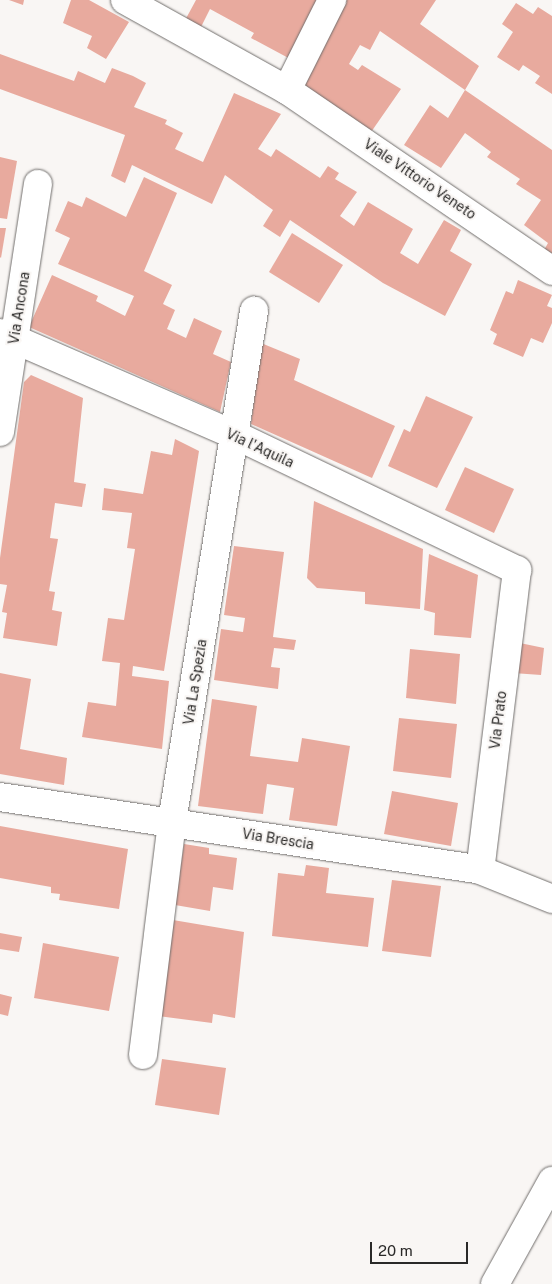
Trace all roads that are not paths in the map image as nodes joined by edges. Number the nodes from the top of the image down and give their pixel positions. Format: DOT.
graph roads {
  1 [pos="125,0"];
  2 [pos="332,0"];
  3 [pos="287,90"];
  4 [pos="38,184"];
  5 [pos="552,271"];
  6 [pos="254,311"];
  7 [pos="7,336"];
  8 [pos="0,432"];
  9 [pos="235,435"];
  10 [pos="517,570"];
  11 [pos="0,797"];
  12 [pos="172,822"];
  13 [pos="480,870"];
  14 [pos="552,900"];
  15 [pos="143,1054"];
  16 [pos="552,1181"];
  17 [pos="495,1284"];
  1 -- 3 [label="street, Viale Vittorio Veneto"];
  2 -- 3 [label="street"];
  3 -- 5 [label="street, Viale Vittorio Veneto"];
  4 -- 7 [label="street, Via Ancona"];
  6 -- 9 [label="street, Via La Spezia"];
  7 -- 8 [label="street, Via Ancona"];
  7 -- 9 [label="street, Via l'Aquila"];
  9 -- 10 [label="street, Via l'Aquila"];
  9 -- 12 [label="street, Via La Spezia"];
  10 -- 13 [label="street, Via Prato"];
  11 -- 12 [label="street, Via Brescia"];
  12 -- 13 [label="street, Via Brescia"];
  12 -- 15 [label="street, Via La Spezia"];
  13 -- 14 [label="street, Via Brescia"];
  16 -- 17 [label="street"];
}
